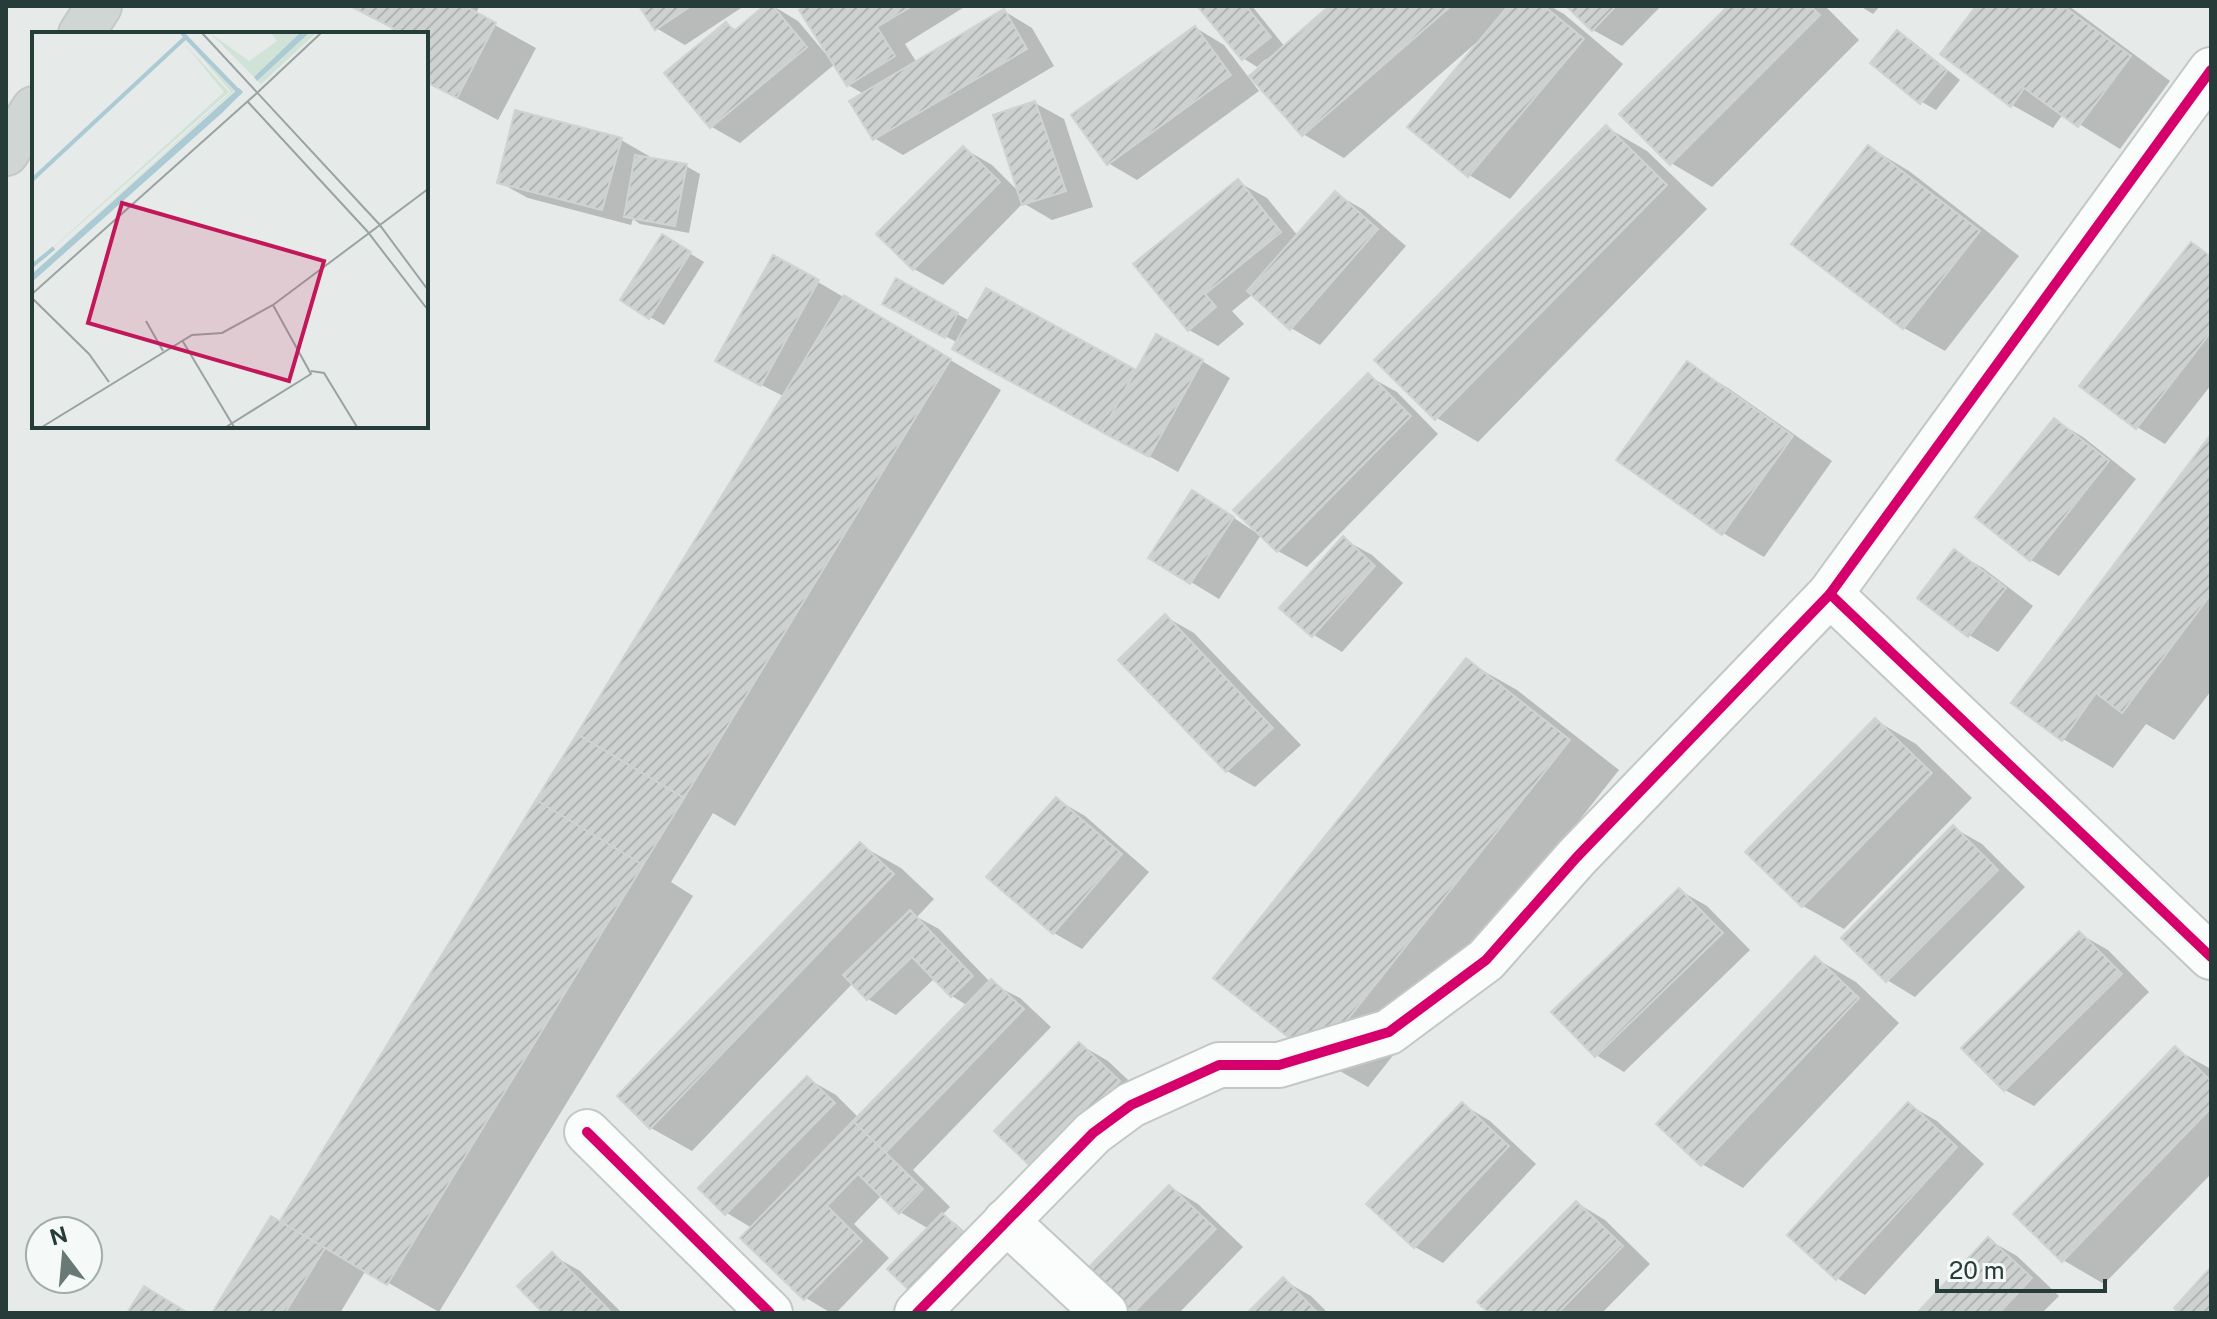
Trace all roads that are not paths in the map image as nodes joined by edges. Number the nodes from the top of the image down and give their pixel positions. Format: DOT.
graph roads {
  1 [pos="99,6"];
  2 [pos="82,32"];
  3 [pos="2211,70"];
  4 [pos="32,112"];
  5 [pos="6,153"];
  6 [pos="1830,594"];
  7 [pos="2211,957"];
  8 [pos="587,1132"];
  9 [pos="1006,1221"];
  10 [pos="770,1313"];
  11 [pos="917,1313"];
  12 [pos="1105,1313"];
  1 -- 2 [label="main road"];
  3 -- 6 [label="street"];
  4 -- 5 [label="main road"];
  6 -- 7 [label="street"];
  6 -- 9 [label="street"];
  8 -- 10 [label="street"];
  9 -- 11 [label="street"];
  9 -- 12 [label="street"];
}
